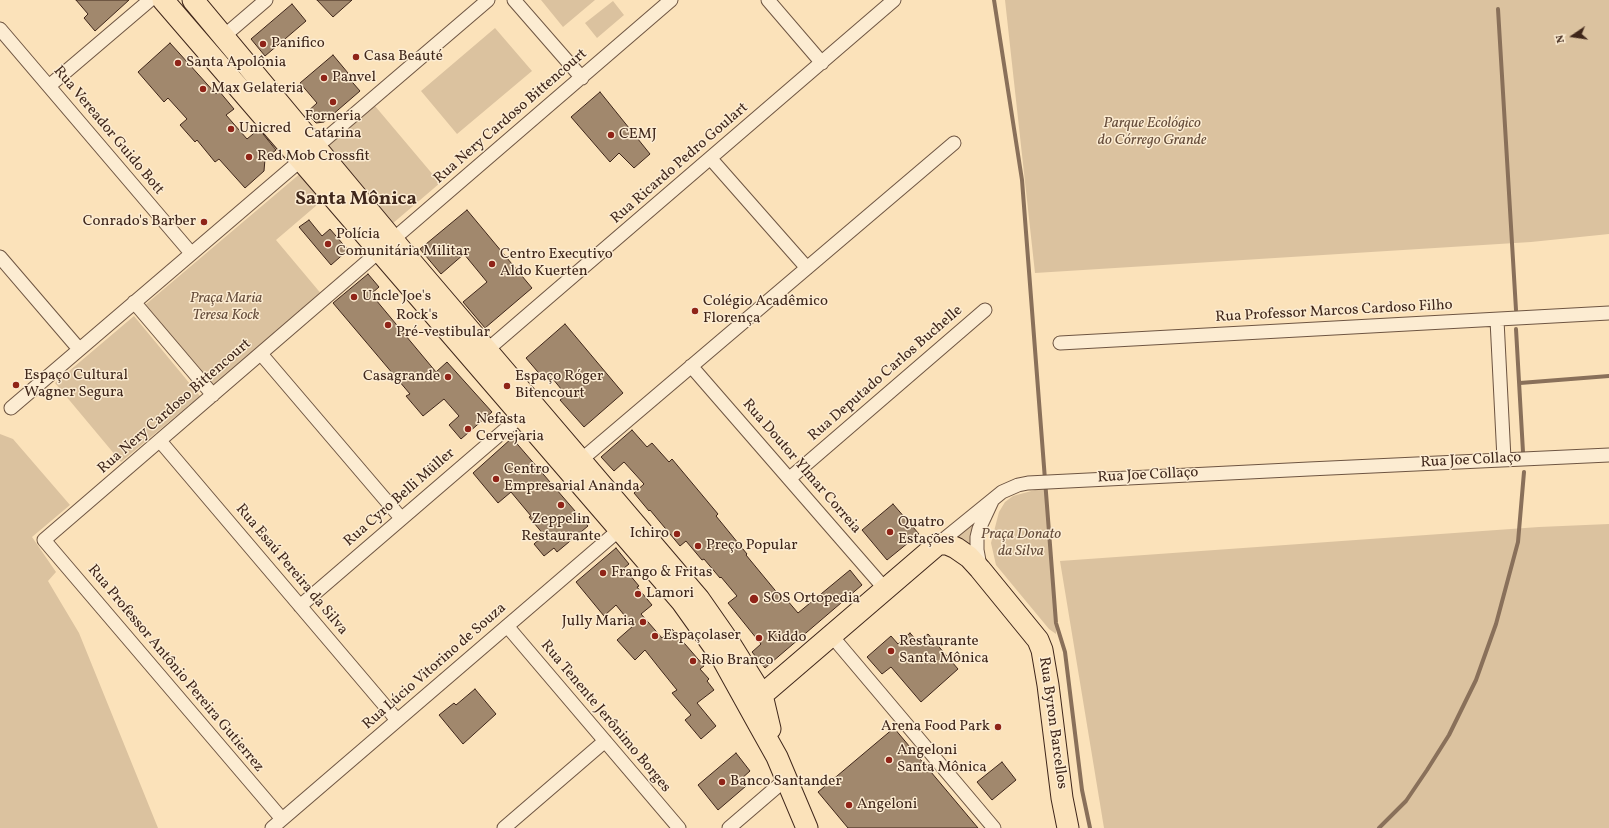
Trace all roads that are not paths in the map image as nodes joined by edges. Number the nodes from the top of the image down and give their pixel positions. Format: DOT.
graph roads {
  1 [pos="150,0"];
  2 [pos="163,0"];
  3 [pos="193,0"];
  4 [pos="266,0"];
  5 [pos="488,0"];
  6 [pos="514,0"];
  7 [pos="671,0"];
  8 [pos="768,0"];
  9 [pos="894,0"];
  10 [pos="0,29"];
  11 [pos="224,36"];
  12 [pos="822,63"];
  13 [pos="582,78"];
  14 [pos="49,86"];
  15 [pos="954,143"];
  16 [pos="316,146"];
  17 [pos="711,159"];
  18 [pos="300,160"];
  19 [pos="386,246"];
  20 [pos="191,253"];
  21 [pos="0,257"];
  22 [pos="807,268"];
  23 [pos="134,302"];
  24 [pos="985,310"];
  25 [pos="1609,313"];
  26 [pos="1497,320"];
  27 [pos="1060,343"];
  28 [pos="79,349"];
  29 [pos="487,350"];
  30 [pos="261,354"];
  31 [pos="692,366"];
  32 [pos="213,395"];
  33 [pos="11,408"];
  34 [pos="521,416"];
  35 [pos="160,441"];
  36 [pos="1609,455"];
  37 [pos="1504,459"];
  38 [pos="581,460"];
  39 [pos="790,478"];
  40 [pos="993,498"];
  41 [pos="401,518"];
  42 [pos="620,530"];
  43 [pos="44,540"];
  44 [pos="938,544"];
  45 [pos="980,569"];
  46 [pos="885,589"];
  47 [pos="300,606"];
  48 [pos="507,626"];
  49 [pos="831,635"];
  50 [pos="762,695"];
  51 [pos="397,720"];
  52 [pos="605,741"];
  53 [pos="777,757"];
  54 [pos="786,779"];
  55 [pos="282,819"];
  56 [pos="272,828"];
  57 [pos="504,828"];
  58 [pos="679,828"];
  59 [pos="729,828"];
  60 [pos="806,828"];
  61 [pos="994,828"];
  62 [pos="1068,828"];
  1 -- 14 [label="street"];
  2 -- 18 [label="main road"];
  3 -- 11 [label="main road"];
  4 -- 11 [label="street"];
  5 -- 16 [label="street"];
  6 -- 13 [label="street"];
  7 -- 13 [label="street, Rua Nery Cardoso Bittencourt"];
  8 -- 12 [label="street"];
  9 -- 12 [label="street, Rua Ricardo Pedro Goulart"];
  10 -- 14 [label="street, Rua Vereador Guido Bott"];
  11 -- 16 [label="main road"];
  12 -- 17 [label="street, Rua Ricardo Pedro Goulart"];
  13 -- 19 [label="street, Rua Nery Cardoso Bittencourt"];
  14 -- 20 [label="street, Rua Vereador Guido Bott"];
  15 -- 22 [label="street"];
  16 -- 18 [label="street"];
  16 -- 19 [label="main road"];
  17 -- 22 [label="street"];
  17 -- 29 [label="street, Rua Ricardo Pedro Goulart"];
  18 -- 19 [label="main road"];
  18 -- 20 [label="street"];
  19 -- 29 [label="main road"];
  19 -- 30 [label="street, Rua Nery Cardoso Bittencourt"];
  19 -- 34 [label="main road"];
  20 -- 23 [label="street"];
  21 -- 28 [label="street"];
  22 -- 31 [label="street"];
  23 -- 28 [label="street"];
  23 -- 32 [label="street"];
  24 -- 39 [label="street, Rua Deputado Carlos Buchelle"];
  25 -- 26 [label="street, Rua Professor Marcos Cardoso Filho"];
  26 -- 27 [label="street, Rua Professor Marcos Cardoso Filho"];
  26 -- 37 [label="street"];
  28 -- 33 [label="street"];
  29 -- 38 [label="main road"];
  30 -- 32 [label="street, Rua Nery Cardoso Bittencourt"];
  30 -- 41 [label="street"];
  31 -- 38 [label="street"];
  31 -- 39 [label="street, Rua Doutor Ylmar Correia"];
  32 -- 35 [label="street, Rua Nery Cardoso Bittencourt"];
  34 -- 41 [label="street, Rua Cyro Belli Müller"];
  34 -- 42 [label="main road"];
  35 -- 43 [label="street, Rua Nery Cardoso Bittencourt"];
  35 -- 47 [label="street, Rua Esaú Pereira da Silva"];
  36 -- 37 [label="street, Rua Joe Collaço"];
  37 -- 40 [label="street, Rua Joe Collaço"];
  38 -- 50 [label="main road"];
  39 -- 46 [label="street, Rua Doutor Ylmar Correia"];
  40 -- 44 [label="street, Rua Joe Collaço"];
  40 -- 45 [label="street"];
  41 -- 47 [label="street, Rua Cyro Belli Müller"];
  42 -- 48 [label="street, Rua Lúcio Vitorino de Souza"];
  42 -- 53 [label="main road"];
  43 -- 55 [label="street, Rua Professor Antônio Pereira Gutierrez"];
  44 -- 45 [label="main road, Rua Byron Barcellos"];
  44 -- 46 [label="main road, Rua Joe Collaço"];
  45 -- 62 [label="main road, Rua Byron Barcellos"];
  46 -- 49 [label="main road, Rua Joe Collaço"];
  47 -- 51 [label="street, Rua Esaú Pereira da Silva"];
  48 -- 51 [label="street, Rua Lúcio Vitorino de Souza"];
  48 -- 52 [label="street, Rua Tenente Jerônimo Borges"];
  49 -- 50 [label="main road, Rua Joe Collaço"];
  49 -- 61 [label="street"];
  50 -- 53 [label="main road"];
  51 -- 55 [label="street, Rua Lúcio Vitorino de Souza"];
  52 -- 57 [label="street"];
  52 -- 58 [label="street, Rua Tenente Jerônimo Borges"];
  53 -- 54 [label="main road"];
  54 -- 59 [label="street"];
  54 -- 60 [label="main road"];
  55 -- 56 [label="street, Rua Lúcio Vitorino de Souza"];
}
